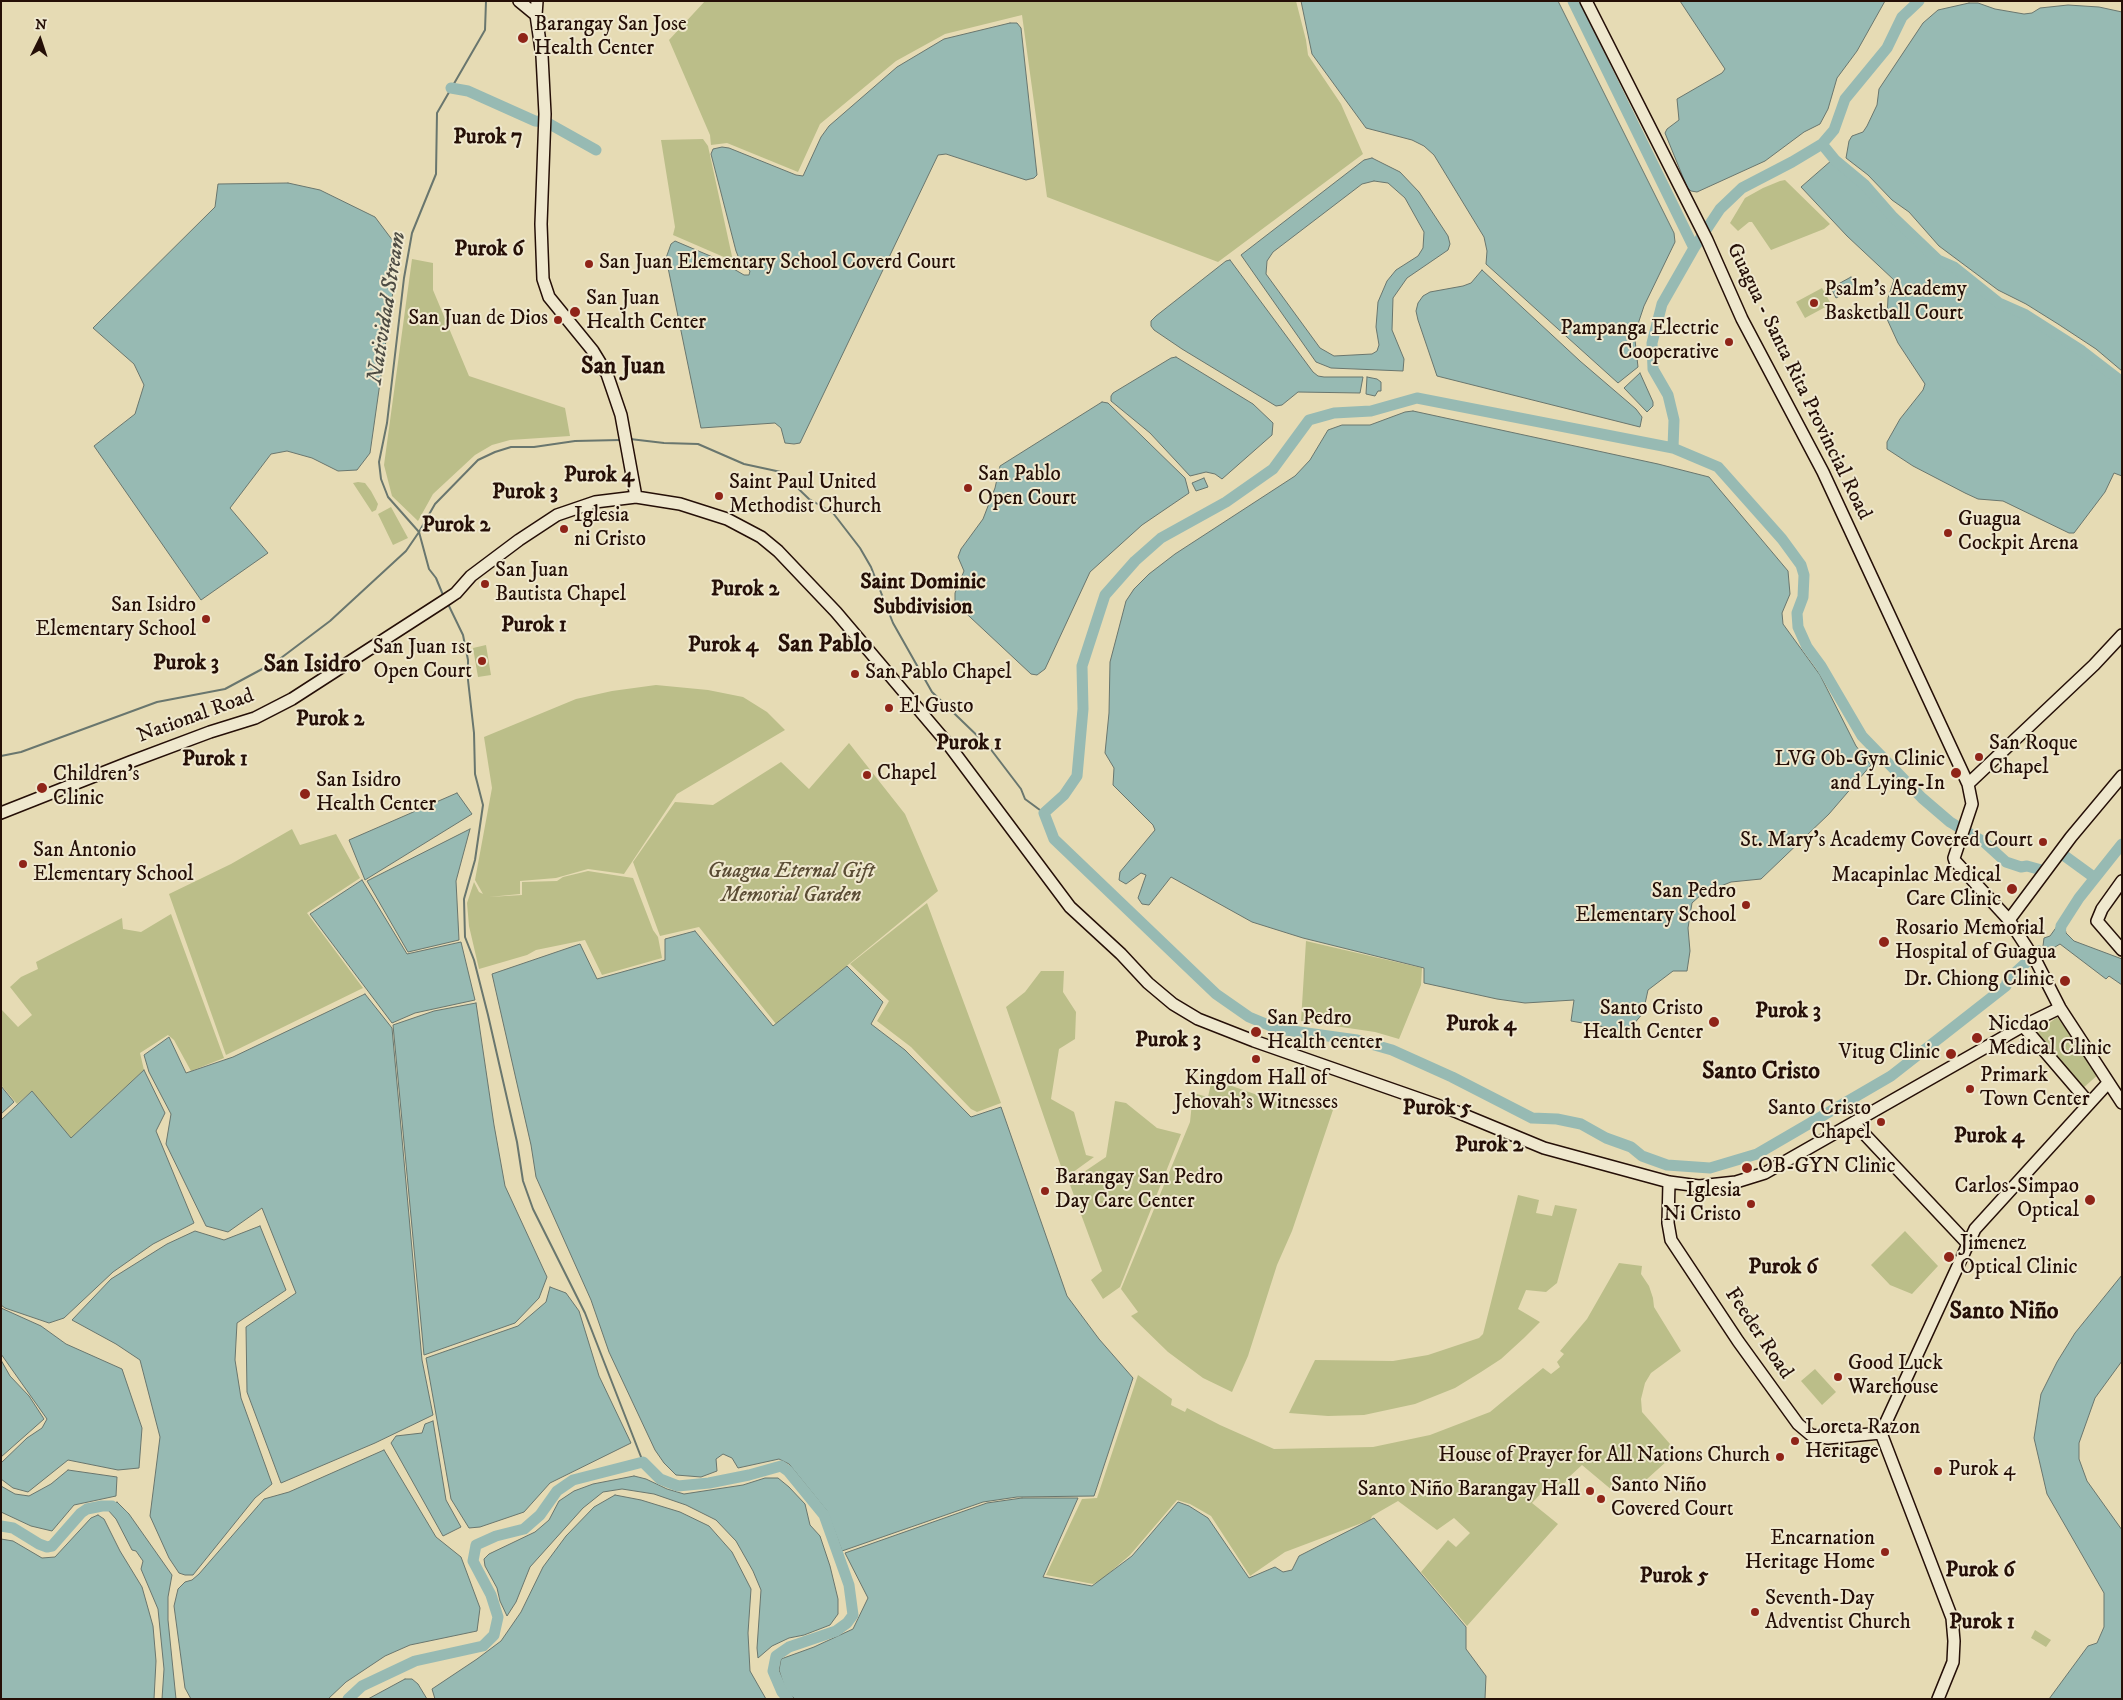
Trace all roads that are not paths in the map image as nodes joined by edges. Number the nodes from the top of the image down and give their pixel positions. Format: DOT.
graph roads {
  1 [pos="519,1"];
  2 [pos="538,1"];
  3 [pos="1586,1"];
  4 [pos="536,15"];
  5 [pos="636,497"];
  6 [pos="2122,635"];
  7 [pos="2122,776"];
  8 [pos="1968,784"];
  9 [pos="1,813"];
  10 [pos="2122,881"];
  11 [pos="2009,920"];
  12 [pos="2122,950"];
  13 [pos="2060,1008"];
  14 [pos="2023,1026"];
  15 [pos="2108,1083"];
  16 [pos="2090,1103"];
  17 [pos="2122,1103"];
  18 [pos="1854,1122"];
  19 [pos="1669,1182"];
  20 [pos="1967,1243"];
  21 [pos="1881,1433"];
  22 [pos="1938,1699"];
  1 -- 4 [label="main road"];
  2 -- 4 [label="main road"];
  3 -- 8 [label="main road, Guagua - Santa Rita Provincial Road"];
  4 -- 5 [label="main road"];
  5 -- 9 [label="main road, National Road"];
  5 -- 19 [label="main road, National Road"];
  6 -- 8 [label="main road"];
  7 -- 11 [label="main road"];
  8 -- 11 [label="main road, Guagua - Santa Rita Provincial Road"];
  10 -- 12 [label="main road"];
  11 -- 13 [label="main road"];
  13 -- 14 [label="main road, National Road"];
  13 -- 15 [label="main road"];
  14 -- 16 [label="main road"];
  14 -- 18 [label="main road, National Road"];
  15 -- 16 [label="main road"];
  15 -- 17 [label="main road"];
  16 -- 20 [label="main road"];
  18 -- 19 [label="main road, National Road"];
  18 -- 20 [label="main road"];
  19 -- 21 [label="main road, Feeder Road"];
  20 -- 21 [label="main road"];
  21 -- 22 [label="main road"];
}
